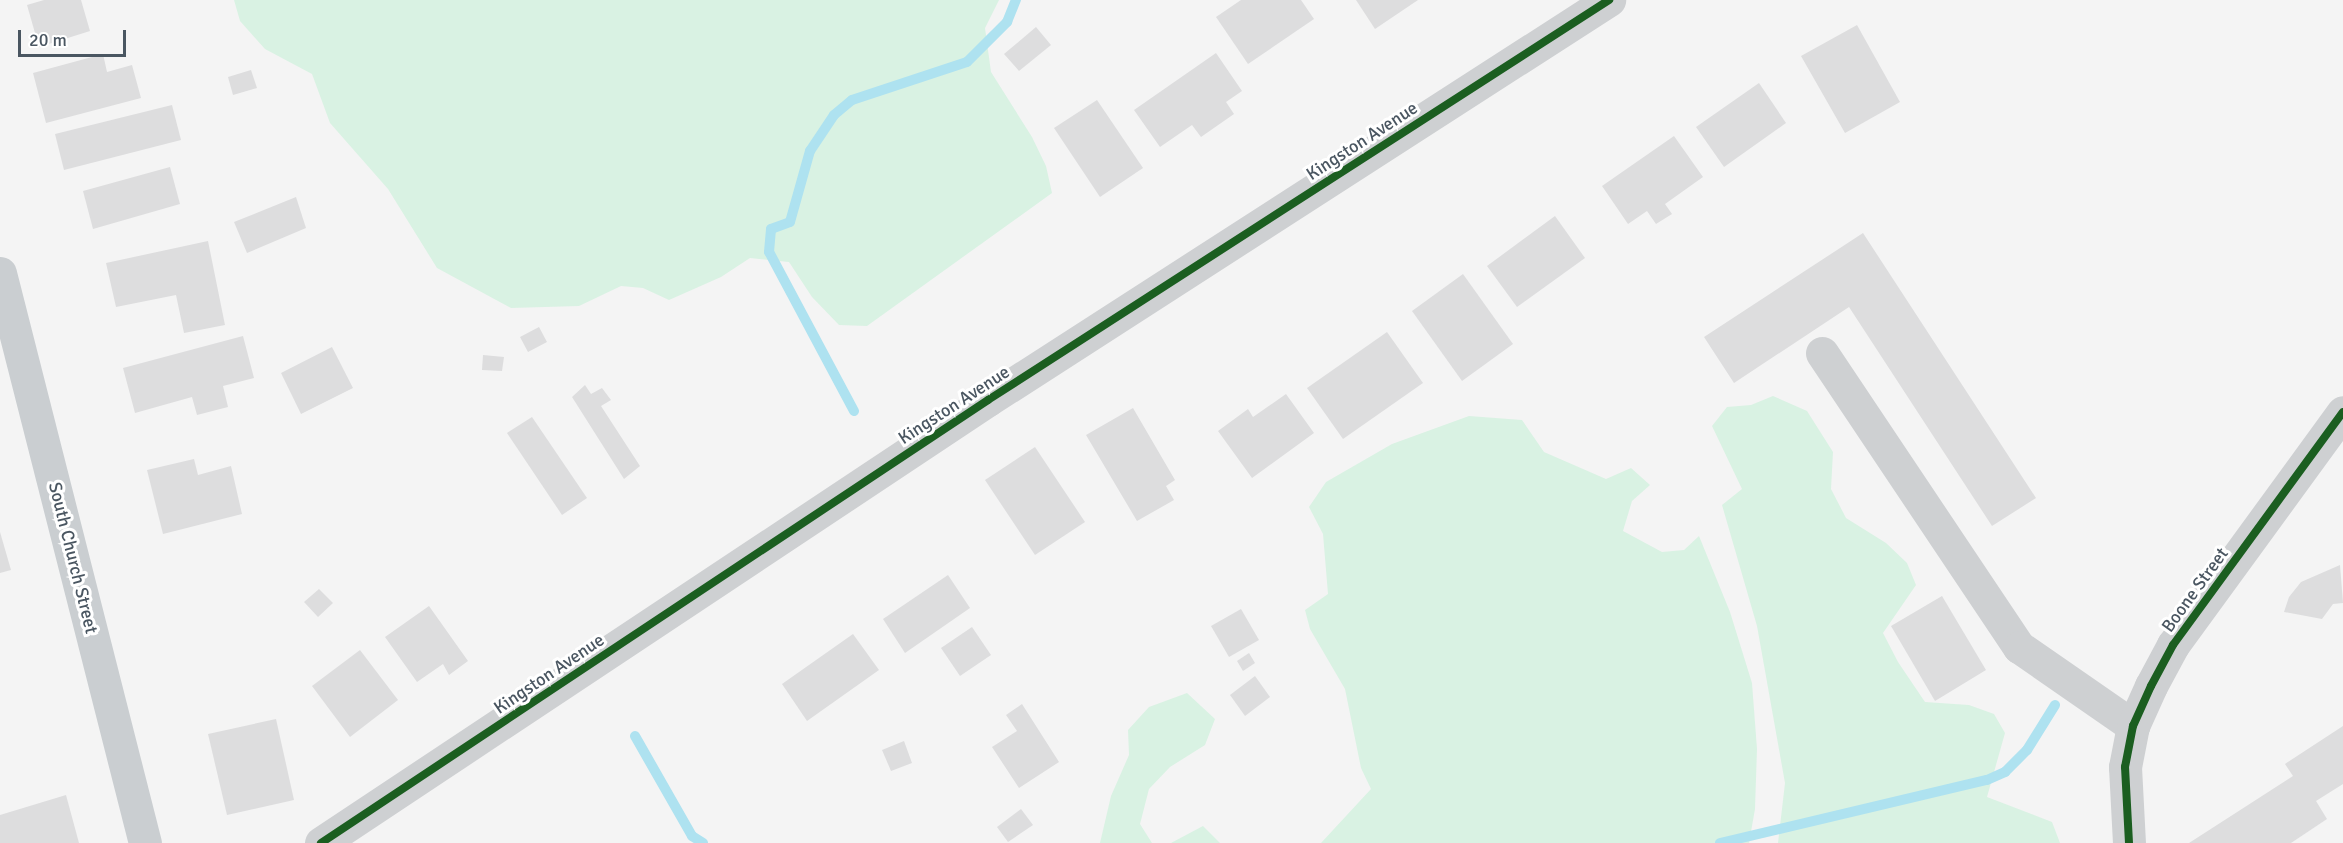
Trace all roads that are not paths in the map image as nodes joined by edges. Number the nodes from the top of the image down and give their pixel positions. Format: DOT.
graph roads {
  1 [pos="1609,0"];
  2 [pos="0,273"];
  3 [pos="1822,353"];
  4 [pos="2343,412"];
  5 [pos="2133,726"];
  6 [pos="145,843"];
  7 [pos="321,843"];
  8 [pos="2129,843"];
  1 -- 7 [label="street, Kingston Avenue"];
  2 -- 6 [label="main road, South Church Street"];
  3 -- 5 [label="street"];
  4 -- 5 [label="street, Boone Street"];
  5 -- 8 [label="street, Boone Street"];
}
